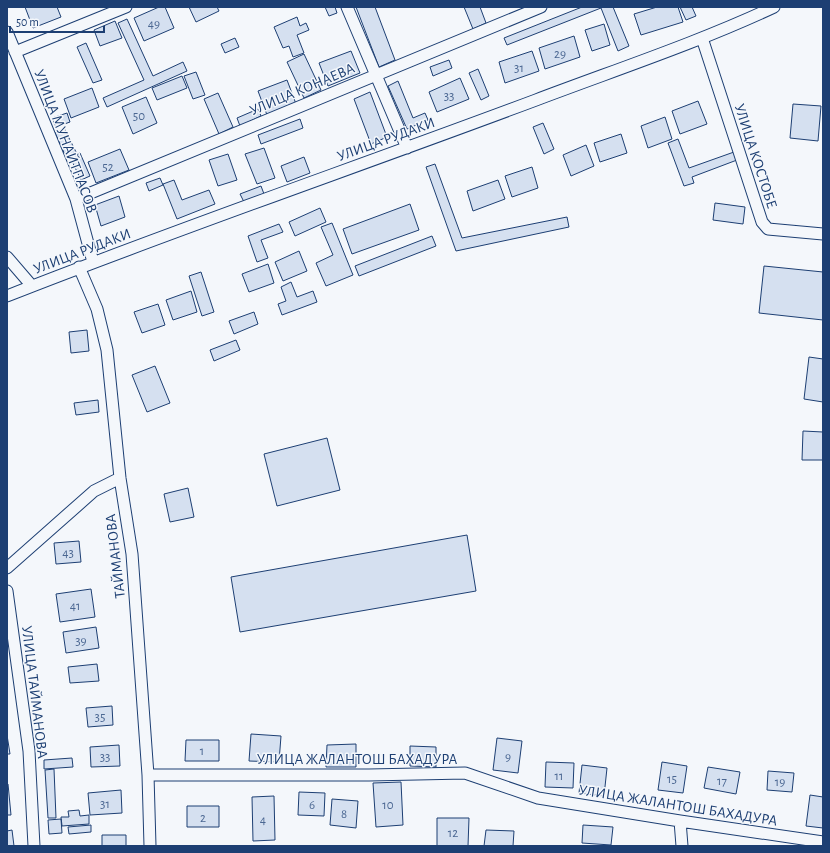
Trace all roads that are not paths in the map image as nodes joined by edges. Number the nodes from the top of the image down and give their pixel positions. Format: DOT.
graph roads {
  1 [pos="126,7"];
  2 [pos="347,7"];
  3 [pos="541,7"];
  4 [pos="774,7"];
  5 [pos="755,11"];
  6 [pos="7,32"];
  7 [pos="702,38"];
  8 [pos="15,52"];
  9 [pos="375,75"];
  10 [pos="407,148"];
  11 [pos="76,199"];
  12 [pos="823,234"];
  13 [pos="7,257"];
  14 [pos="93,262"];
  15 [pos="79,267"];
  16 [pos="32,286"];
  17 [pos="7,296"];
  18 [pos="120,478"];
  19 [pos="7,568"];
  20 [pos="7,591"];
  21 [pos="148,775"];
  22 [pos="680,821"];
  23 [pos="823,842"];
  24 [pos="34,846"];
  25 [pos="150,846"];
  26 [pos="682,846"];
  1 -- 8 [label="street"];
  2 -- 9 [label="street"];
  3 -- 9 [label="street, УЛИЦА КОНАЕВА"];
  4 -- 5 [label="street, УЛИЦА РУДАКИ"];
  5 -- 7 [label="street, УЛИЦА РУДАКИ"];
  6 -- 8 [label="street, УЛИЦА МУНАЙТПАСОВ"];
  7 -- 10 [label="street, УЛИЦА РУДАКИ"];
  7 -- 12 [label="street, УЛИЦА КОСТОБЕ"];
  8 -- 11 [label="street, УЛИЦА МУНАЙТПАСОВ"];
  9 -- 10 [label="street"];
  9 -- 11 [label="street, УЛИЦА КОНАЕВА"];
  10 -- 14 [label="street, УЛИЦА РУДАКИ"];
  11 -- 14 [label="street, УЛИЦА МУНАЙТПАСОВ"];
  13 -- 16 [label="street"];
  14 -- 15 [label="street, УЛИЦА РУДАКИ"];
  15 -- 16 [label="street, УЛИЦА РУДАКИ"];
  15 -- 18 [label="street, ТАЙМАНОВА"];
  16 -- 17 [label="street, УЛИЦА РУДАКИ"];
  18 -- 19 [label="street"];
  18 -- 21 [label="street, ТАЙМАНОВА"];
  20 -- 24 [label="street, УЛИЦА ТАЙМАНОВА"];
  21 -- 22 [label="street, УЛИЦА ЖАЛАНТОШ БАХАДУРА"];
  21 -- 25 [label="street, ТАЙМАНОВА"];
  22 -- 23 [label="street, УЛИЦА ЖАЛАНТОШ БАХАДУРА"];
  22 -- 26 [label="street"];
}
